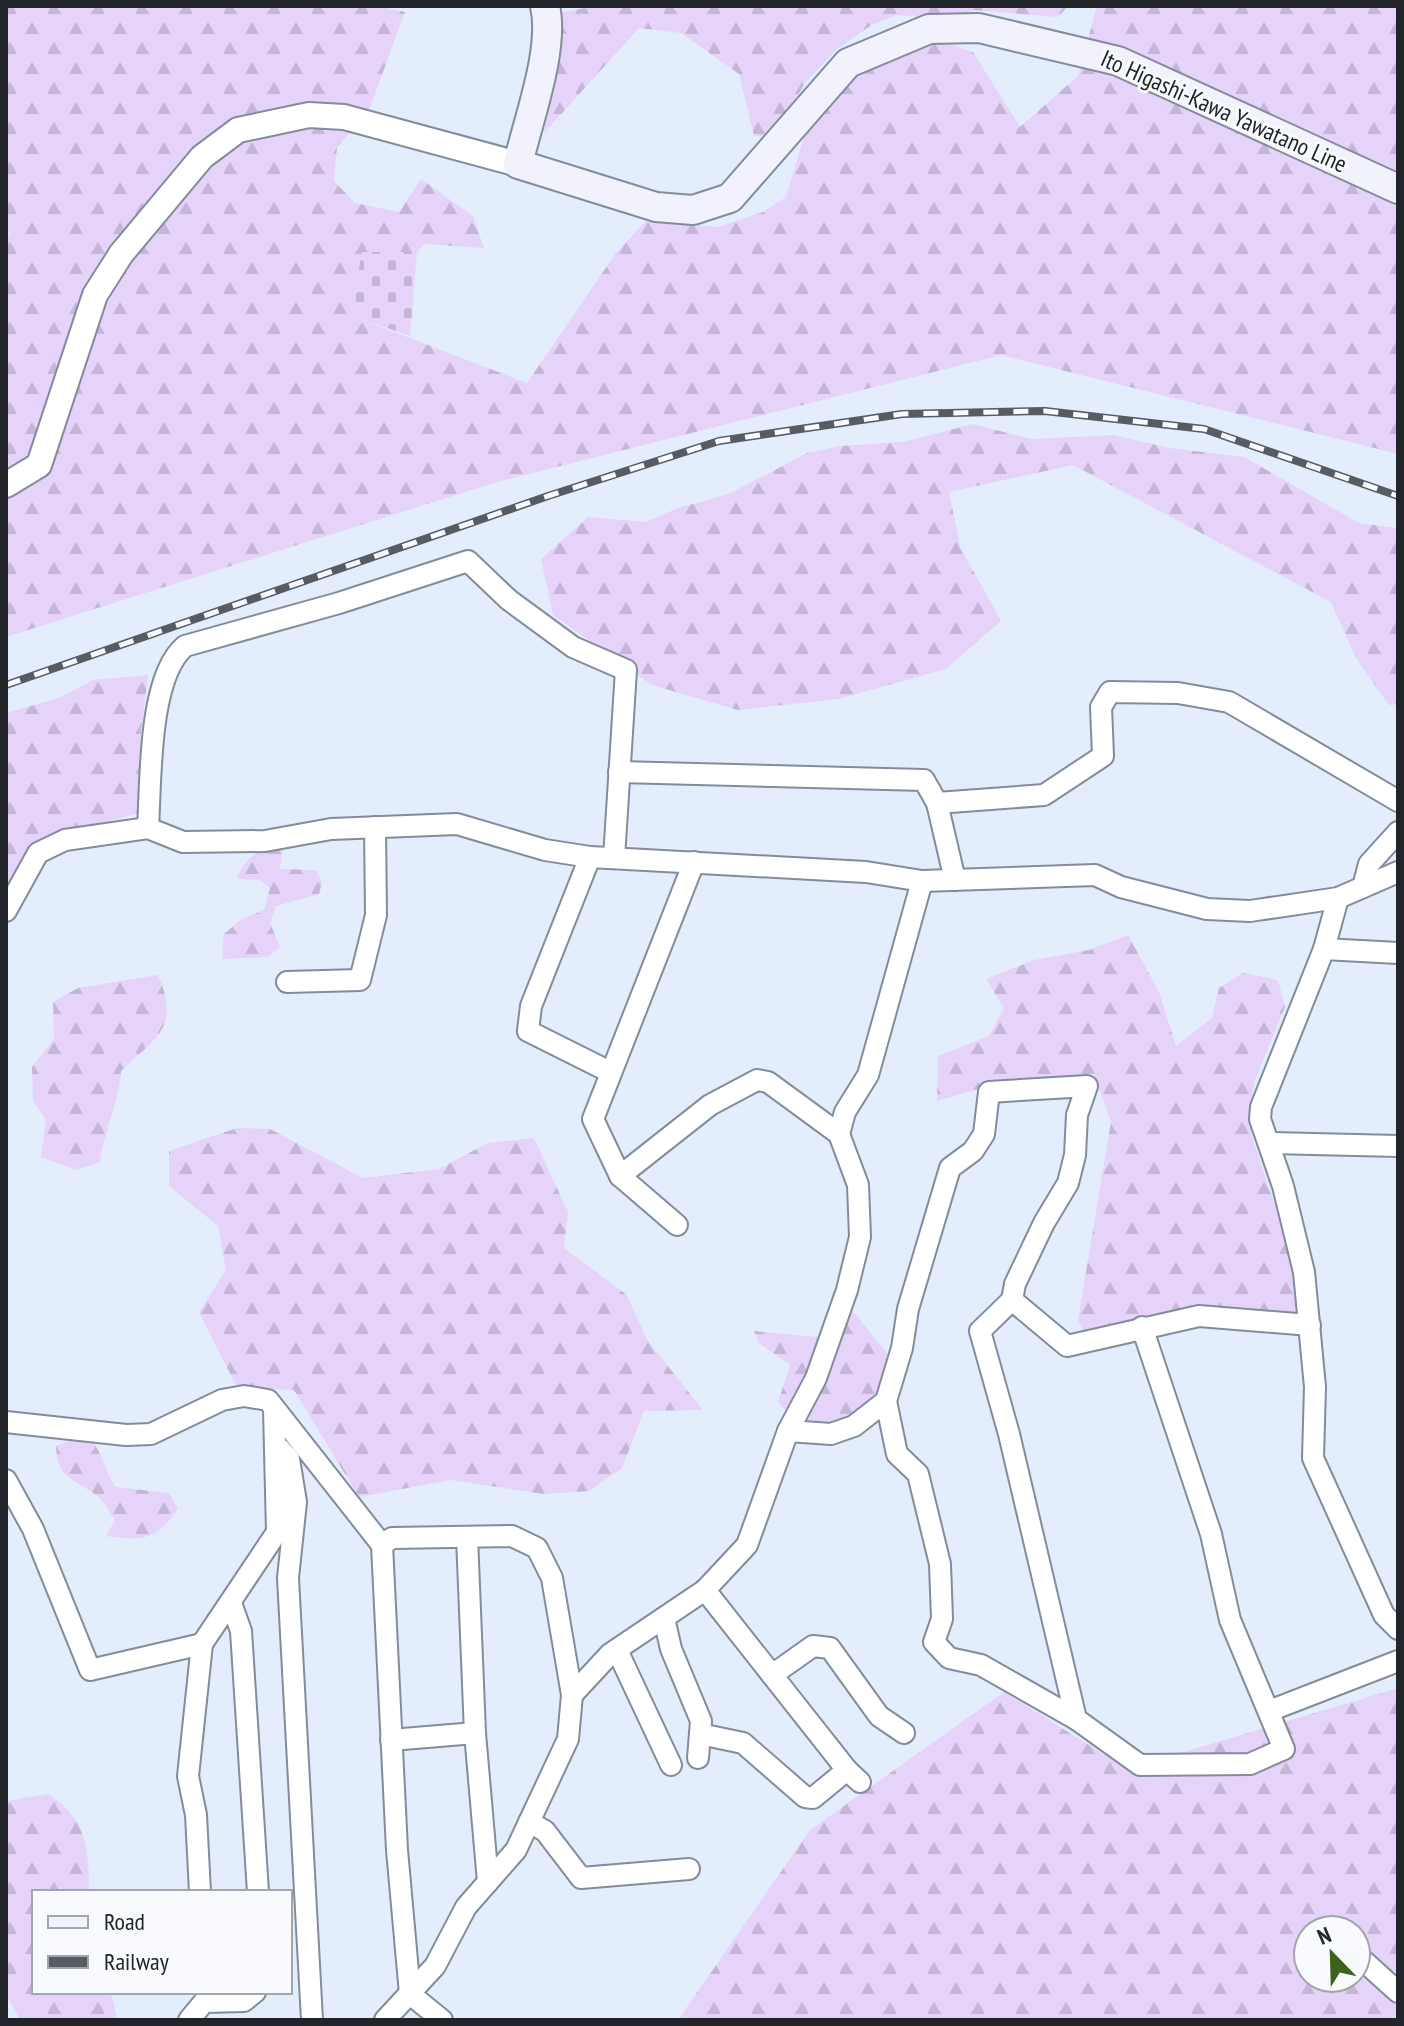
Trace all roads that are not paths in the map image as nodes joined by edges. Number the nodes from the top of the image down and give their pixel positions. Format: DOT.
graph roads {
  1 [pos="545,6"];
  2 [pos="518,164"];
  3 [pos="1398,189"];
  4 [pos="6,485"];
  5 [pos="619,772"];
  6 [pos="1398,801"];
  7 [pos="937,803"];
  8 [pos="375,827"];
  9 [pos="148,828"];
  10 [pos="1398,832"];
  11 [pos="590,857"];
  12 [pos="614,858"];
  13 [pos="694,862"];
  14 [pos="1398,872"];
  15 [pos="955,880"];
  16 [pos="922,881"];
  17 [pos="1363,887"];
  18 [pos="1338,898"];
  19 [pos="6,911"];
  20 [pos="1324,949"];
  21 [pos="1398,953"];
  22 [pos="287,982"];
  23 [pos="610,1072"];
  24 [pos="839,1134"];
  25 [pos="1271,1143"];
  26 [pos="1398,1146"];
  27 [pos="620,1176"];
  28 [pos="677,1225"];
  29 [pos="1012,1300"];
  30 [pos="1310,1325"];
  31 [pos="1142,1327"];
  32 [pos="886,1401"];
  33 [pos="274,1409"];
  34 [pos="6,1422"];
  35 [pos="788,1431"];
  36 [pos="277,1445"];
  37 [pos="6,1480"];
  38 [pos="467,1537"];
  39 [pos="382,1545"];
  40 [pos="705,1590"];
  41 [pos="231,1603"];
  42 [pos="664,1618"];
  43 [pos="1398,1629"];
  44 [pos="202,1644"];
  45 [pos="617,1650"];
  46 [pos="1398,1661"];
  47 [pos="772,1675"];
  48 [pos="572,1695"];
  49 [pos="1269,1711"];
  50 [pos="1076,1719"];
  51 [pos="475,1733"];
  52 [pos="904,1733"];
  53 [pos="700,1734"];
  54 [pos="391,1740"];
  55 [pos="698,1758"];
  56 [pos="671,1765"];
  57 [pos="529,1822"];
  58 [pos="689,1869"];
  59 [pos="488,1882"];
  60 [pos="200,1890"];
  61 [pos="258,1890"];
  62 [pos="1372,1968"];
  63 [pos="1398,1992"];
  64 [pos="253,1994"];
  65 [pos="410,1994"];
  66 [pos="189,2020"];
  67 [pos="312,2020"];
  68 [pos="385,2020"];
  69 [pos="442,2020"];
  1 -- 2 [label="main road"];
  2 -- 3 [label="main road, Ito Higashi-Kawa Yawatano Line"];
  2 -- 4 [label="street"];
  5 -- 7 [label="street"];
  5 -- 9 [label="street"];
  5 -- 12 [label="street"];
  6 -- 7 [label="street"];
  7 -- 15 [label="street"];
  8 -- 9 [label="street"];
  8 -- 11 [label="street"];
  8 -- 22 [label="street"];
  9 -- 19 [label="street"];
  10 -- 17 [label="street"];
  11 -- 12 [label="street"];
  11 -- 23 [label="street"];
  12 -- 13 [label="street"];
  13 -- 16 [label="street"];
  13 -- 23 [label="street"];
  14 -- 17 [label="street"];
  15 -- 16 [label="street"];
  15 -- 18 [label="street"];
  16 -- 24 [label="street"];
  17 -- 18 [label="street"];
  18 -- 20 [label="street"];
  20 -- 21 [label="street"];
  20 -- 25 [label="street"];
  23 -- 27 [label="street"];
  24 -- 27 [label="street"];
  24 -- 35 [label="street"];
  25 -- 26 [label="street"];
  25 -- 30 [label="street"];
  27 -- 28 [label="street"];
  29 -- 31 [label="street"];
  29 -- 32 [label="street"];
  29 -- 50 [label="street"];
  30 -- 31 [label="street"];
  30 -- 43 [label="street"];
  31 -- 49 [label="street"];
  32 -- 35 [label="street"];
  32 -- 50 [label="street"];
  33 -- 34 [label="street"];
  33 -- 36 [label="street"];
  33 -- 39 [label="street"];
  35 -- 40 [label="street"];
  36 -- 41 [label="street"];
  36 -- 67 [label="street"];
  37 -- 44 [label="street"];
  38 -- 39 [label="street"];
  38 -- 48 [label="street"];
  38 -- 51 [label="street"];
  39 -- 54 [label="street"];
  40 -- 42 [label="street"];
  40 -- 47 [label="street"];
  41 -- 44 [label="street"];
  41 -- 61 [label="street"];
  42 -- 45 [label="street"];
  42 -- 53 [label="street"];
  44 -- 60 [label="street"];
  45 -- 48 [label="street"];
  45 -- 56 [label="street"];
  46 -- 49 [label="street"];
  47 -- 52 [label="street"];
  47 -- 53 [label="street"];
  48 -- 57 [label="street"];
  49 -- 50 [label="street"];
  51 -- 54 [label="street"];
  51 -- 59 [label="street"];
  53 -- 55 [label="street"];
  54 -- 65 [label="street"];
  57 -- 58 [label="street"];
  57 -- 59 [label="street"];
  59 -- 65 [label="street"];
  62 -- 63 [label="street"];
  64 -- 66 [label="street"];
  65 -- 68 [label="street"];
  65 -- 69 [label="street"];
}
